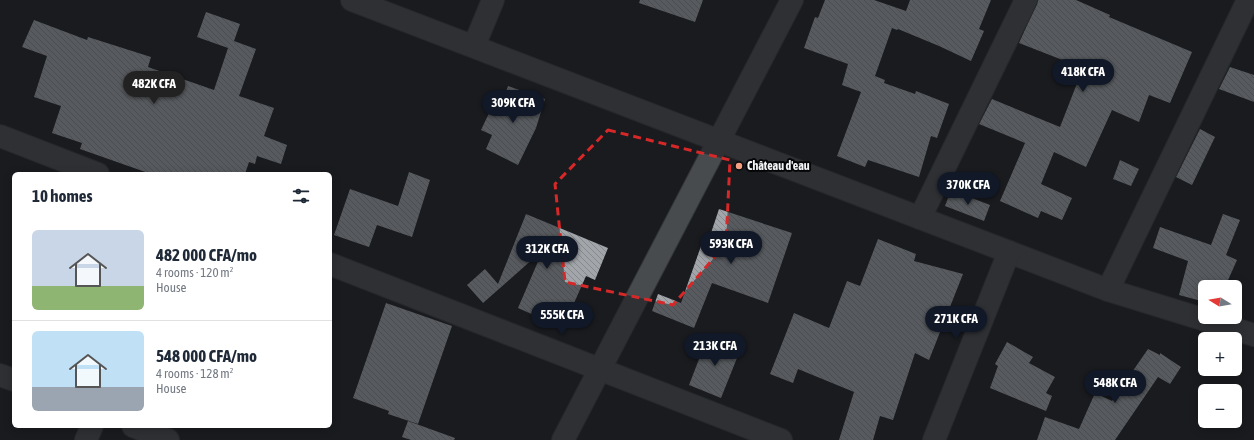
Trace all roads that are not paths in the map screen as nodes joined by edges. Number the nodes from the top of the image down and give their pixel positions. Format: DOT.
graph roads {
  1 [pos="352,0"];
  2 [pos="493,0"];
  3 [pos="792,0"];
  4 [pos="1026,0"];
  5 [pos="1248,0"];
  6 [pos="474,46"];
  7 [pos="0,136"];
  8 [pos="719,140"];
  9 [pos="93,172"];
  10 [pos="920,218"];
  11 [pos="1009,252"];
  12 [pos="332,265"];
  13 [pos="1108,290"];
  14 [pos="1254,335"];
  15 [pos="600,369"];
  16 [pos="0,375"];
  17 [pos="12,379"];
  18 [pos="91,428"];
  19 [pos="138,428"];
  20 [pos="86,440"];
  21 [pos="168,440"];
  22 [pos="563,440"];
  23 [pos="781,440"];
  24 [pos="934,440"];
  1 -- 6 [label="street"];
  2 -- 6 [label="street"];
  3 -- 8 [label="street"];
  4 -- 10 [label="street"];
  5 -- 13 [label="street"];
  6 -- 8 [label="street"];
  7 -- 9 [label="street"];
  8 -- 10 [label="street"];
  8 -- 15 [label="street"];
  10 -- 11 [label="street"];
  11 -- 13 [label="street"];
  11 -- 24 [label="street"];
  12 -- 15 [label="street"];
  13 -- 14 [label="street"];
  15 -- 22 [label="street"];
  15 -- 23 [label="street"];
  16 -- 17 [label="street"];
  18 -- 20 [label="street"];
  19 -- 21 [label="street"];
}
